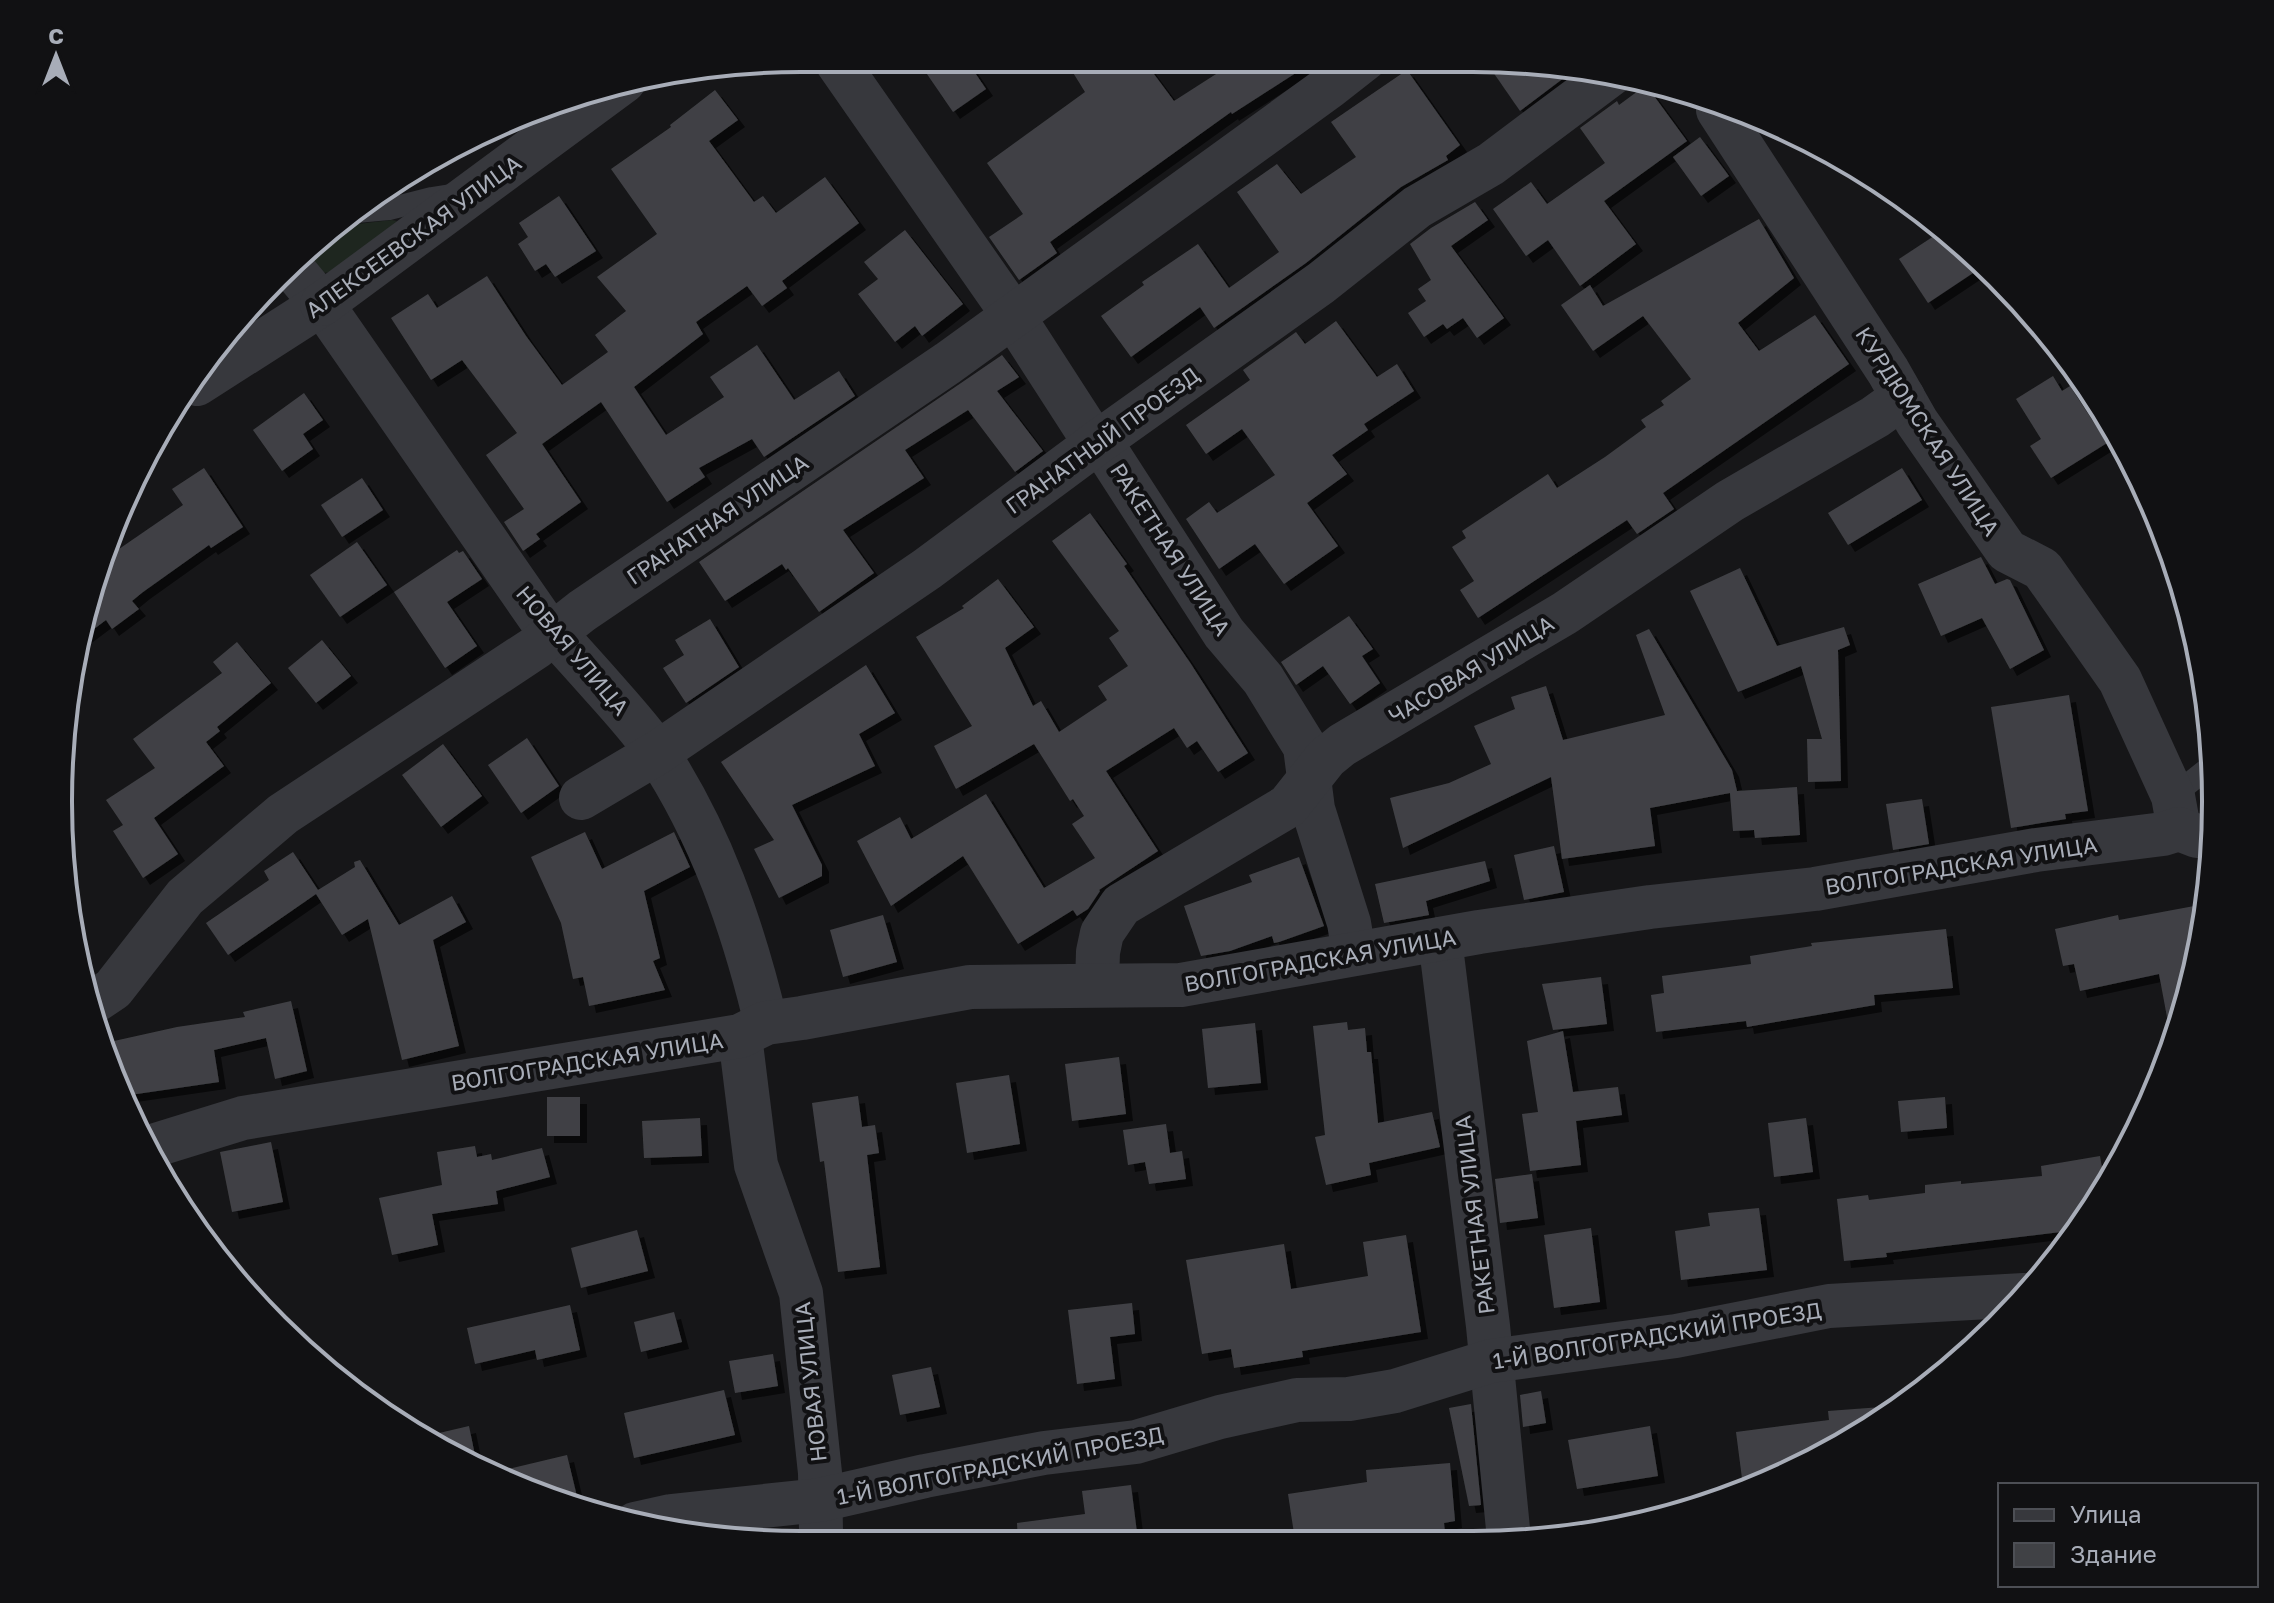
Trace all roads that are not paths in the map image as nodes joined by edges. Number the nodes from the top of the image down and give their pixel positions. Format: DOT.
graph roads {
  1 [pos="844,72"];
  2 [pos="1348,72"];
  3 [pos="1599,83"];
  4 [pos="596,102"];
  5 [pos="1722,117"];
  6 [pos="477,191"];
  7 [pos="375,210"];
  8 [pos="298,275"];
  9 [pos="322,304"];
  10 [pos="1014,316"];
  11 [pos="209,376"];
  12 [pos="1903,397"];
  13 [pos="1098,442"];
  14 [pos="555,633"];
  15 [pos="657,753"];
  16 [pos="1309,777"];
  17 [pos="2202,790"];
  18 [pos="581,798"];
  19 [pos="2189,820"];
  20 [pos="1440,939"];
  21 [pos="1354,953"];
  22 [pos="1097,984"];
  23 [pos="99,998"];
  24 [pos="753,1030"];
  25 [pos="158,1144"];
  26 [pos="2008,1296"];
  27 [pos="1491,1361"];
  28 [pos="820,1500"];
  29 [pos="663,1518"];
  30 [pos="1508,1529"];
  31 [pos="821,1531"];
  1 -- 10 [label="street, РАКЕТНАЯ УЛИЦА"];
  2 -- 10 [label="street, ГРАНАТНАЯ УЛИЦА"];
  3 -- 13 [label="street, ГРАНАТНЫЙ ПРОЕЗД"];
  4 -- 6 [label="street, АЛЕКСЕЕВСКАЯ УЛИЦА"];
  5 -- 12 [label="street, КУРДЮМСКАЯ УЛИЦА"];
  6 -- 7 [label="lane"];
  6 -- 9 [label="street, АЛЕКСЕЕВСКАЯ УЛИЦА"];
  8 -- 9 [label="street, НОВАЯ УЛИЦА"];
  9 -- 11 [label="street, АЛЕКСЕЕВСКАЯ УЛИЦА"];
  9 -- 14 [label="street, НОВАЯ УЛИЦА"];
  10 -- 13 [label="street, РАКЕТНАЯ УЛИЦА"];
  10 -- 14 [label="street, ГРАНАТНАЯ УЛИЦА"];
  12 -- 16 [label="street, ЧАСОВАЯ УЛИЦА"];
  12 -- 19 [label="street, КУРДЮМСКАЯ УЛИЦА"];
  13 -- 15 [label="street, ГРАНАТНЫЙ ПРОЕЗД"];
  13 -- 16 [label="street, РАКЕТНАЯ УЛИЦА"];
  14 -- 15 [label="street, НОВАЯ УЛИЦА"];
  14 -- 23 [label="street, ГРАНАТНАЯ УЛИЦА"];
  15 -- 18 [label="street, ГРАНАТНЫЙ ПРОЕЗД"];
  15 -- 24 [label="street, НОВАЯ УЛИЦА"];
  16 -- 21 [label="street, РАКЕТНАЯ УЛИЦА"];
  16 -- 22 [label="street, ЧАСОВАЯ УЛИЦА"];
  17 -- 19 [label="lane"];
  19 -- 20 [label="street, ВОЛГОГРАДСКАЯ УЛИЦА"];
  20 -- 21 [label="street, ВОЛГОГРАДСКАЯ УЛИЦА"];
  20 -- 27 [label="street, РАКЕТНАЯ УЛИЦА"];
  21 -- 22 [label="street, ВОЛГОГРАДСКАЯ УЛИЦА"];
  22 -- 24 [label="street, ВОЛГОГРАДСКАЯ УЛИЦА"];
  24 -- 25 [label="street, ВОЛГОГРАДСКАЯ УЛИЦА"];
  24 -- 28 [label="street, НОВАЯ УЛИЦА"];
  26 -- 27 [label="street, 1-Й ВОЛГОГРАДСКИЙ ПРОЕЗД"];
  27 -- 28 [label="street, 1-Й ВОЛГОГРАДСКИЙ ПРОЕЗД"];
  27 -- 30 [label="street, РАКЕТНАЯ УЛИЦА"];
  28 -- 29 [label="street, 1-Й ВОЛГОГРАДСКИЙ ПРОЕЗД"];
  28 -- 31 [label="street, НОВАЯ УЛИЦА"];
}
